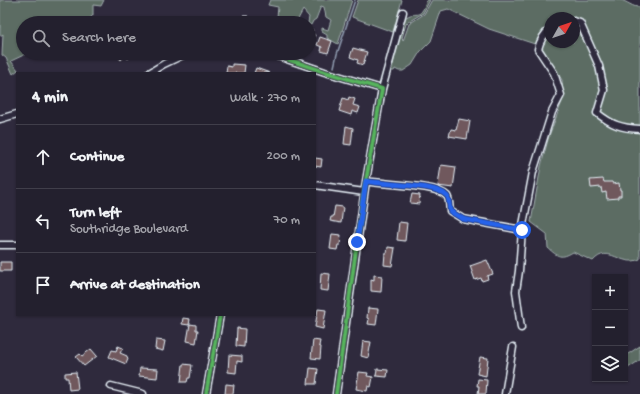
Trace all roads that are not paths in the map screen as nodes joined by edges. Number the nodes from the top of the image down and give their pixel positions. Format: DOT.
graph roads {
  1 [pos="403,12"];
  2 [pos="580,23"];
  3 [pos="544,35"];
  4 [pos="172,60"];
  5 [pos="290,60"];
  6 [pos="150,72"];
  7 [pos="382,88"];
  8 [pos="16,114"];
  9 [pos="0,119"];
  10 [pos="640,129"];
  11 [pos="366,181"];
  12 [pos="316,185"];
  13 [pos="364,192"];
  14 [pos="522,230"];
  15 [pos="0,245"];
  16 [pos="16,245"];
  17 [pos="220,316"];
  18 [pos="521,328"];
  19 [pos="513,347"];
  20 [pos="111,386"];
  21 [pos="143,394"];
  22 [pos="206,394"];
  23 [pos="336,394"];
  24 [pos="505,394"];
  1 -- 7 [label="street"];
  2 -- 10 [label="street"];
  3 -- 14 [label="street"];
  4 -- 6 [label="street"];
  5 -- 7 [label="street"];
  7 -- 11 [label="street"];
  8 -- 9 [label="street"];
  11 -- 13 [label="street"];
  11 -- 14 [label="street"];
  12 -- 13 [label="street"];
  13 -- 23 [label="street"];
  14 -- 18 [label="street"];
  15 -- 16 [label="street"];
  17 -- 22 [label="street"];
  19 -- 24 [label="street"];
  20 -- 21 [label="street"];
}
